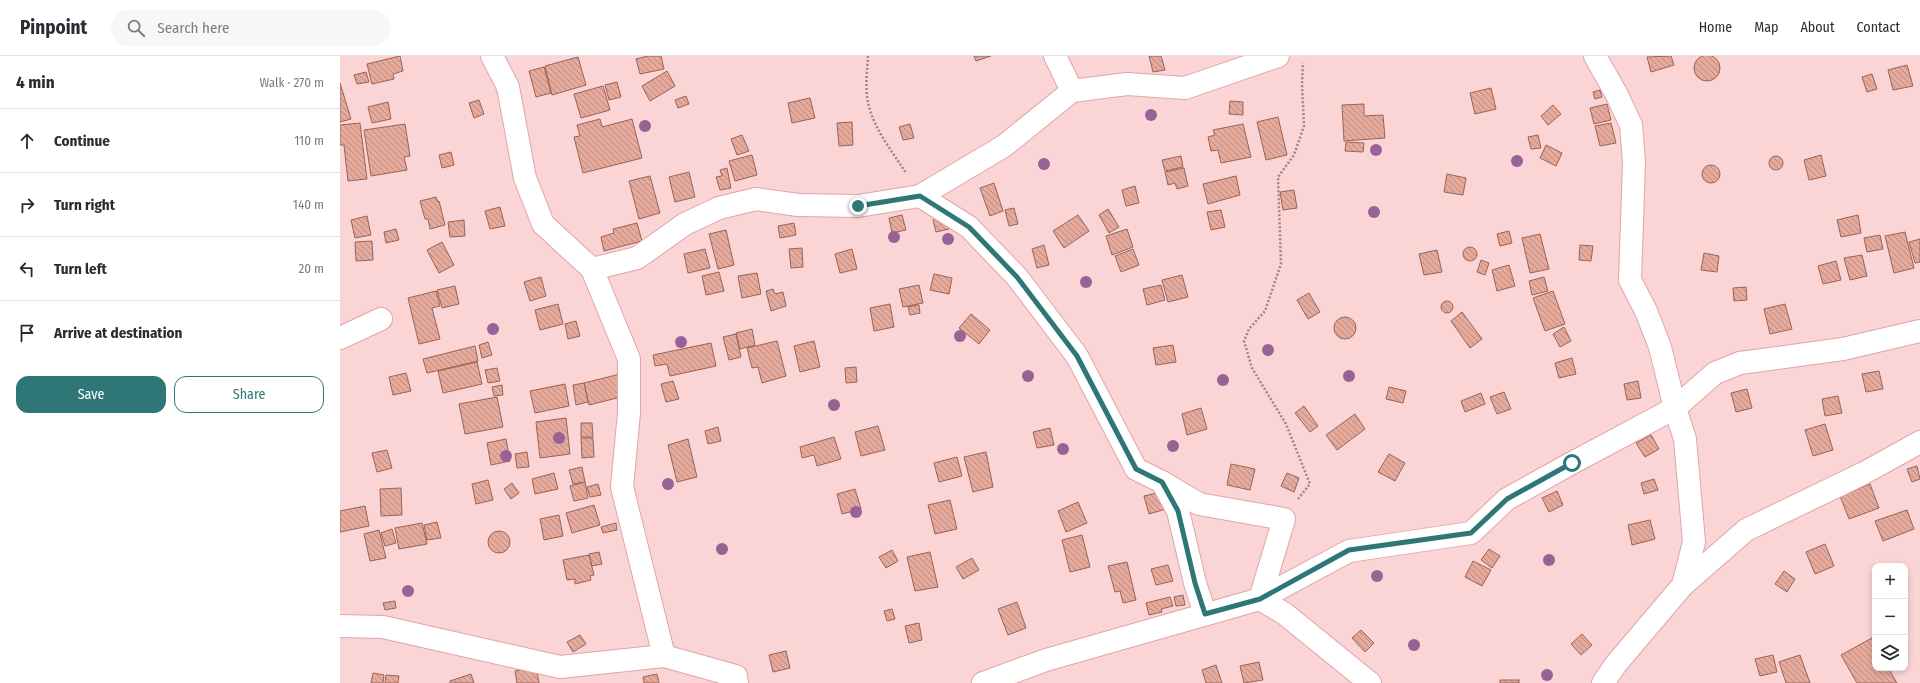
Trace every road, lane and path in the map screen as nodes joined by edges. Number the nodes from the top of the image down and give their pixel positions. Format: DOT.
graph roads {
  1 [pos="492,56"];
  2 [pos="868,56"];
  3 [pos="1055,56"];
  4 [pos="1278,56"];
  5 [pos="1303,56"];
  6 [pos="1595,56"];
  7 [pos="1072,91"];
  8 [pos="920,196"];
  9 [pos="592,269"];
  10 [pos="381,319"];
  11 [pos="1920,331"];
  12 [pos="340,338"];
  13 [pos="1675,408"];
  14 [pos="1920,442"];
  15 [pos="1162,482"];
  16 [pos="1284,519"];
  17 [pos="1683,586"];
  18 [pos="1260,599"];
  19 [pos="1205,614"];
  20 [pos="340,626"];
  21 [pos="664,656"];
  22 [pos="737,683"];
  23 [pos="983,683"];
  24 [pos="1370,683"];
  25 [pos="1603,683"];
  1 -- 9 [label="street"];
  2 -- 8 [label="path"];
  3 -- 7 [label="street"];
  4 -- 7 [label="street"];
  5 -- 16 [label="path"];
  6 -- 13 [label="street"];
  7 -- 8 [label="street"];
  8 -- 9 [label="street"];
  8 -- 15 [label="street"];
  9 -- 21 [label="street"];
  10 -- 12 [label="street"];
  11 -- 13 [label="street"];
  13 -- 17 [label="street"];
  13 -- 18 [label="street"];
  14 -- 17 [label="street"];
  15 -- 16 [label="street"];
  15 -- 19 [label="street"];
  16 -- 18 [label="street"];
  17 -- 25 [label="street"];
  18 -- 19 [label="street"];
  18 -- 24 [label="street"];
  19 -- 23 [label="street"];
  20 -- 21 [label="street"];
  21 -- 22 [label="street"];
}
